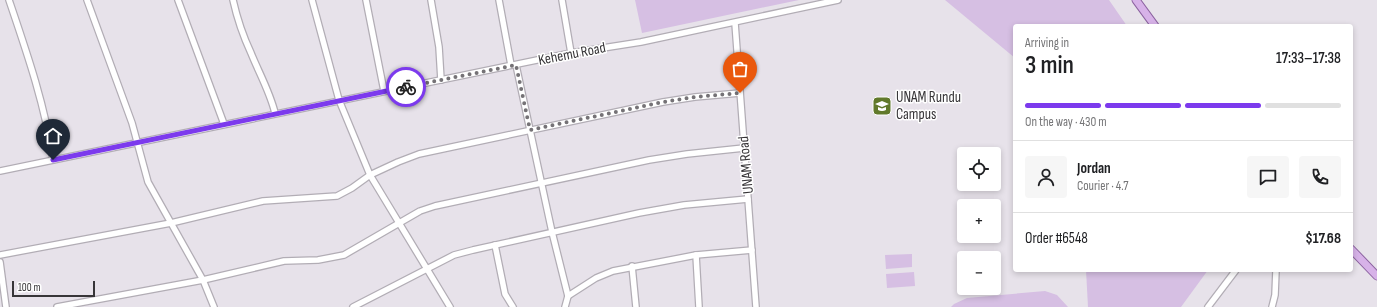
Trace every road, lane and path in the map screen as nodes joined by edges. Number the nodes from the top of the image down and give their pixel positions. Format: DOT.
graph roads {
  1 [pos="9,0"];
  2 [pos="87,0"];
  3 [pos="178,0"];
  4 [pos="232,0"];
  5 [pos="312,0"];
  6 [pos="366,0"];
  7 [pos="431,0"];
  8 [pos="498,0"];
  9 [pos="562,0"];
  10 [pos="838,0"];
  11 [pos="1136,0"];
  12 [pos="735,23"];
  13 [pos="1154,24"];
  14 [pos="571,53"];
  15 [pos="514,65"];
  16 [pos="441,80"];
  17 [pos="384,91"];
  18 [pos="740,93"];
  19 [pos="338,100"];
  20 [pos="275,114"];
  21 [pos="224,124"];
  22 [pos="530,130"];
  23 [pos="137,142"];
  24 [pos="744,148"];
  25 [pos="53,160"];
  26 [pos="0,171"];
  27 [pos="370,175"];
  28 [pos="542,183"];
  29 [pos="748,199"];
  30 [pos="171,223"];
  31 [pos="399,224"];
  32 [pos="552,232"];
  33 [pos="495,245"];
  34 [pos="752,250"];
  35 [pos="1353,251"];
  36 [pos="0,255"];
  37 [pos="696,255"];
  38 [pos="0,262"];
  39 [pos="632,266"];
  40 [pos="428,269"];
  41 [pos="1234,272"];
  42 [pos="1276,272"];
  43 [pos="1377,276"];
  44 [pos="203,280"];
  45 [pos="568,296"];
  46 [pos="6,307"];
  47 [pos="57,307"];
  48 [pos="214,307"];
  49 [pos="353,307"];
  50 [pos="450,307"];
  51 [pos="512,307"];
  52 [pos="565,307"];
  53 [pos="636,307"];
  54 [pos="699,307"];
  55 [pos="756,307"];
  56 [pos="1208,307"];
  57 [pos="1272,307"];
  1 -- 25 [label="street"];
  2 -- 23 [label="street"];
  3 -- 21 [label="street"];
  4 -- 20 [label="street"];
  5 -- 19 [label="street"];
  6 -- 17 [label="street"];
  7 -- 16 [label="street"];
  8 -- 15 [label="street"];
  9 -- 14 [label="street"];
  10 -- 12 [label="street, Kehemu Road"];
  11 -- 13 [label="main road"];
  12 -- 14 [label="street, Kehemu Road"];
  12 -- 18 [label="street, UNAM Road"];
  14 -- 15 [label="street, Kehemu Road"];
  15 -- 16 [label="street, Kehemu Road"];
  15 -- 22 [label="street"];
  16 -- 17 [label="street, Kehemu Road"];
  17 -- 19 [label="street, Kehemu Road"];
  18 -- 22 [label="street"];
  18 -- 24 [label="street, UNAM Road"];
  19 -- 20 [label="street, Kehemu Road"];
  19 -- 27 [label="street"];
  20 -- 21 [label="street, Kehemu Road"];
  21 -- 23 [label="street, Kehemu Road"];
  22 -- 27 [label="street"];
  22 -- 28 [label="street"];
  23 -- 25 [label="street, Kehemu Road"];
  23 -- 30 [label="street"];
  24 -- 28 [label="street"];
  24 -- 29 [label="street, UNAM Road"];
  25 -- 26 [label="street, Kehemu Road"];
  27 -- 30 [label="street"];
  27 -- 31 [label="street"];
  28 -- 31 [label="street"];
  28 -- 32 [label="street"];
  29 -- 32 [label="street"];
  29 -- 34 [label="street, UNAM Road"];
  30 -- 36 [label="street"];
  30 -- 44 [label="street"];
  31 -- 40 [label="street"];
  31 -- 44 [label="street"];
  32 -- 33 [label="street"];
  32 -- 45 [label="street"];
  33 -- 40 [label="street"];
  33 -- 51 [label="street"];
  34 -- 37 [label="street"];
  34 -- 55 [label="street, UNAM Road"];
  35 -- 43 [label="main road"];
  37 -- 39 [label="street"];
  37 -- 54 [label="street"];
  38 -- 46 [label="street"];
  39 -- 45 [label="street"];
  39 -- 53 [label="street"];
  40 -- 49 [label="street"];
  40 -- 50 [label="street"];
  41 -- 56 [label="street"];
  42 -- 57 [label="street"];
  44 -- 47 [label="street"];
  44 -- 48 [label="street"];
  45 -- 52 [label="street"];
}
